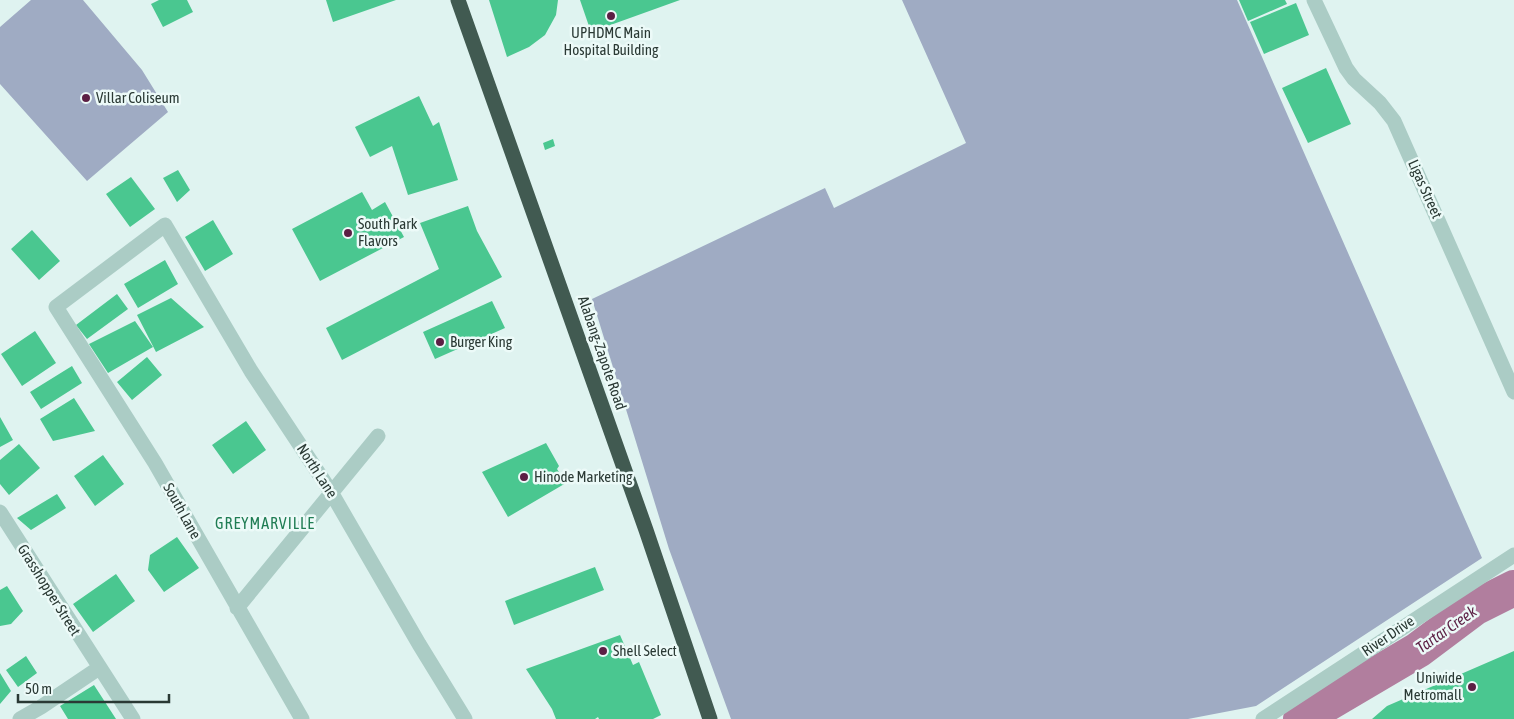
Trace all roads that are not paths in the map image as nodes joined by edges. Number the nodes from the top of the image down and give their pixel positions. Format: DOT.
graph roads {
  1 [pos="458,0"];
  2 [pos="1314,0"];
  3 [pos="165,225"];
  4 [pos="1514,392"];
  5 [pos="378,436"];
  6 [pos="331,492"];
  7 [pos="0,512"];
  8 [pos="1514,555"];
  9 [pos="237,608"];
  10 [pos="99,668"];
  11 [pos="20,719"];
  12 [pos="133,719"];
  13 [pos="302,719"];
  14 [pos="465,719"];
  15 [pos="710,719"];
  16 [pos="1263,719"];
  1 -- 15 [label="highway, Alabang-Zapote Road"];
  2 -- 4 [label="street, Ligas Street"];
  3 -- 6 [label="street, North Lane"];
  3 -- 9 [label="street, South Lane"];
  5 -- 6 [label="street"];
  6 -- 9 [label="street"];
  6 -- 14 [label="street, North Lane"];
  7 -- 10 [label="street, Grasshopper Street"];
  8 -- 16 [label="street, River Drive"];
  9 -- 13 [label="street, South Lane"];
  10 -- 11 [label="street"];
  10 -- 12 [label="street, Grasshopper Street"];
}
